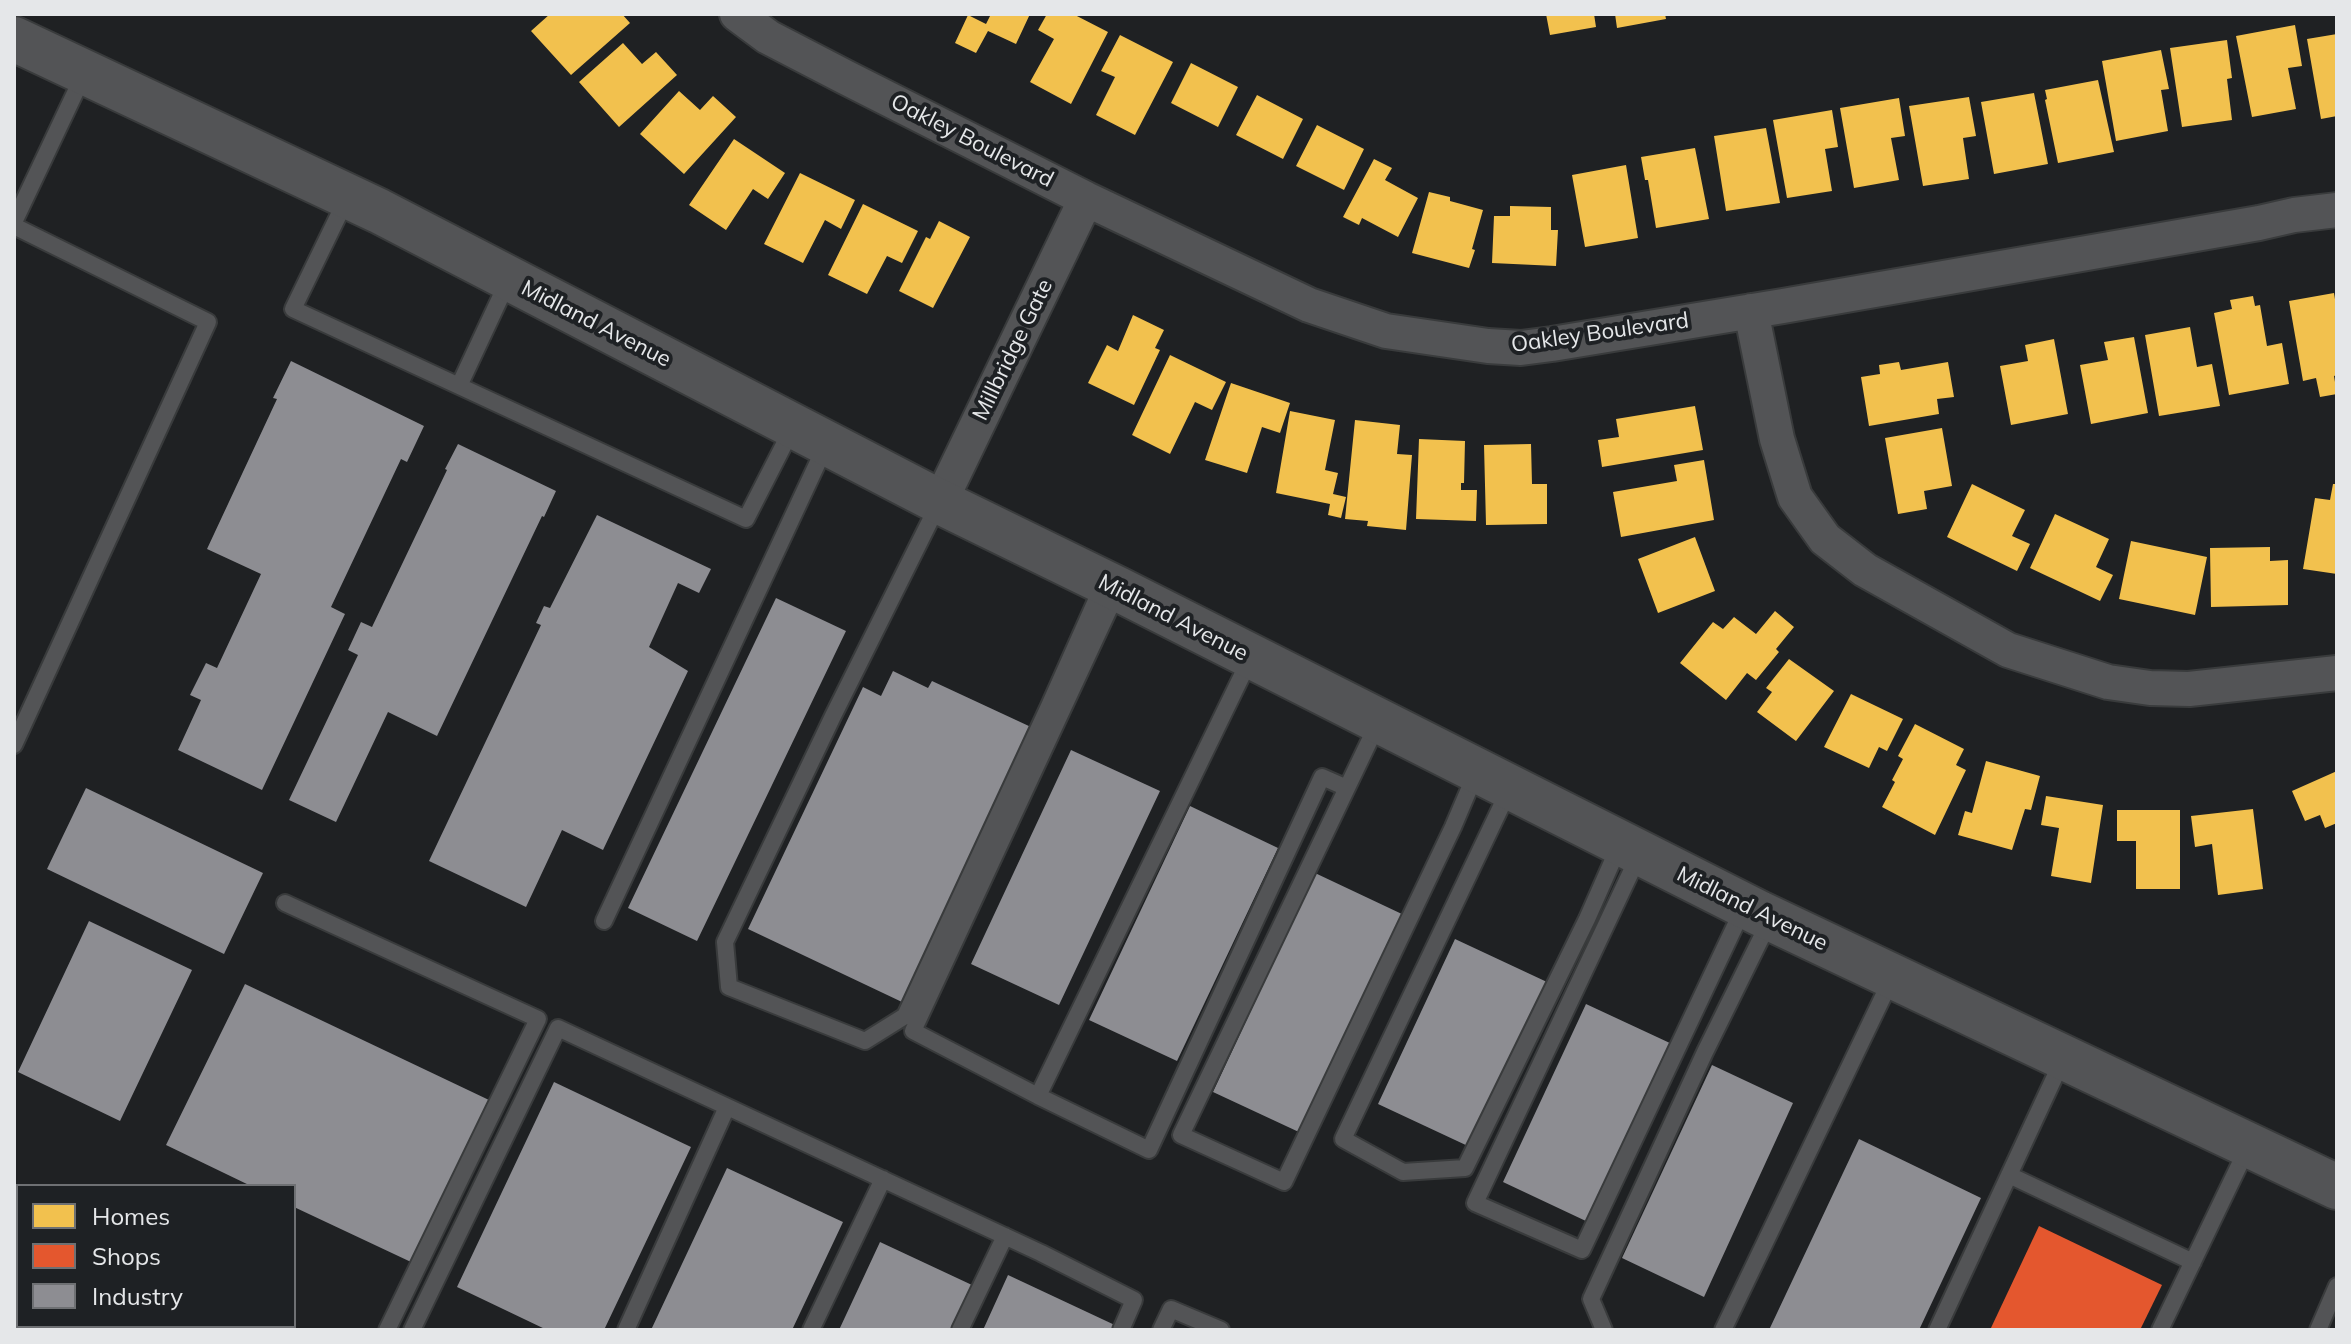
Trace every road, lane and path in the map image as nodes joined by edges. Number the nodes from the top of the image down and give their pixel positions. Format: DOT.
graph roads {
  1 [pos="737,14"];
  2 [pos="14,39"];
  3 [pos="85,72"];
  4 [pos="348,197"];
  5 [pos="1086,199"];
  6 [pos="19,203"];
  7 [pos="2337,210"];
  8 [pos="14,224"];
  9 [pos="509,279"];
  10 [pos="1751,311"];
  11 [pos="459,386"];
  12 [pos="810,435"];
  13 [pos="940,502"];
  14 [pos="1111,586"];
  15 [pos="1251,658"];
  16 [pos="2337,673"];
  17 [pos="1378,722"];
  18 [pos="14,745"];
  19 [pos="1493,780"];
  20 [pos="1347,788"];
  21 [pos="1630,848"];
  22 [pos="285,903"];
  23 [pos="1758,912"];
  24 [pos="604,921"];
  25 [pos="1893,977"];
  26 [pos="2063,1058"];
  27 [pos="1038,1096"];
  28 [pos="727,1107"];
  29 [pos="2249,1145"];
  30 [pos="2009,1175"];
  31 [pos="883,1179"];
  32 [pos="2337,1187"];
  33 [pos="1005,1236"];
  34 [pos="2193,1262"];
  35 [pos="2337,1286"];
  36 [pos="400,1302"];
  37 [pos="421,1311"];
  38 [pos="387,1330"];
  39 [pos="412,1330"];
  40 [pos="626,1330"];
  41 [pos="811,1330"];
  42 [pos="960,1330"];
  43 [pos="1121,1330"];
  44 [pos="1161,1330"];
  45 [pos="1221,1330"];
  46 [pos="1604,1330"];
  47 [pos="1723,1330"];
  48 [pos="1937,1330"];
  49 [pos="2160,1330"];
  50 [pos="2318,1330"];
  1 -- 5 [label="street, Oakley Boulevard"];
  2 -- 3 [label="main road, Midland Avenue"];
  3 -- 4 [label="main road, Midland Avenue"];
  3 -- 6 [label="lane"];
  4 -- 9 [label="main road, Midland Avenue"];
  4 -- 11 [label="lane"];
  5 -- 10 [label="street, Oakley Boulevard"];
  5 -- 13 [label="street, Millbridge Gate"];
  6 -- 8 [label="lane"];
  7 -- 10 [label="street, Oakley Boulevard"];
  8 -- 18 [label="lane"];
  9 -- 11 [label="lane"];
  9 -- 12 [label="main road, Midland Avenue"];
  10 -- 16 [label="street"];
  11 -- 12 [label="lane"];
  12 -- 13 [label="main road, Midland Avenue"];
  12 -- 24 [label="lane"];
  13 -- 14 [label="main road, Midland Avenue"];
  13 -- 14 [label="lane"];
  14 -- 15 [label="main road, Midland Avenue"];
  14 -- 27 [label="lane"];
  15 -- 17 [label="main road, Midland Avenue"];
  15 -- 27 [label="lane"];
  17 -- 19 [label="main road, Midland Avenue"];
  17 -- 20 [label="lane"];
  19 -- 20 [label="lane"];
  19 -- 21 [label="main road, Midland Avenue"];
  19 -- 21 [label="lane"];
  20 -- 27 [label="lane"];
  21 -- 23 [label="main road, Midland Avenue"];
  21 -- 23 [label="lane"];
  22 -- 36 [label="lane"];
  23 -- 25 [label="main road, Midland Avenue"];
  23 -- 46 [label="lane"];
  25 -- 26 [label="main road, Midland Avenue"];
  25 -- 47 [label="lane"];
  26 -- 29 [label="main road, Midland Avenue"];
  26 -- 30 [label="lane"];
  28 -- 31 [label="lane"];
  28 -- 37 [label="lane"];
  28 -- 40 [label="lane"];
  29 -- 32 [label="main road, Midland Avenue"];
  29 -- 34 [label="lane"];
  30 -- 34 [label="lane"];
  30 -- 48 [label="lane"];
  31 -- 33 [label="lane"];
  31 -- 41 [label="lane"];
  33 -- 42 [label="lane"];
  33 -- 43 [label="lane"];
  34 -- 49 [label="lane"];
  35 -- 50 [label="lane"];
  36 -- 37 [label="lane"];
  36 -- 38 [label="lane"];
  37 -- 39 [label="lane"];
  44 -- 45 [label="lane"];
}
